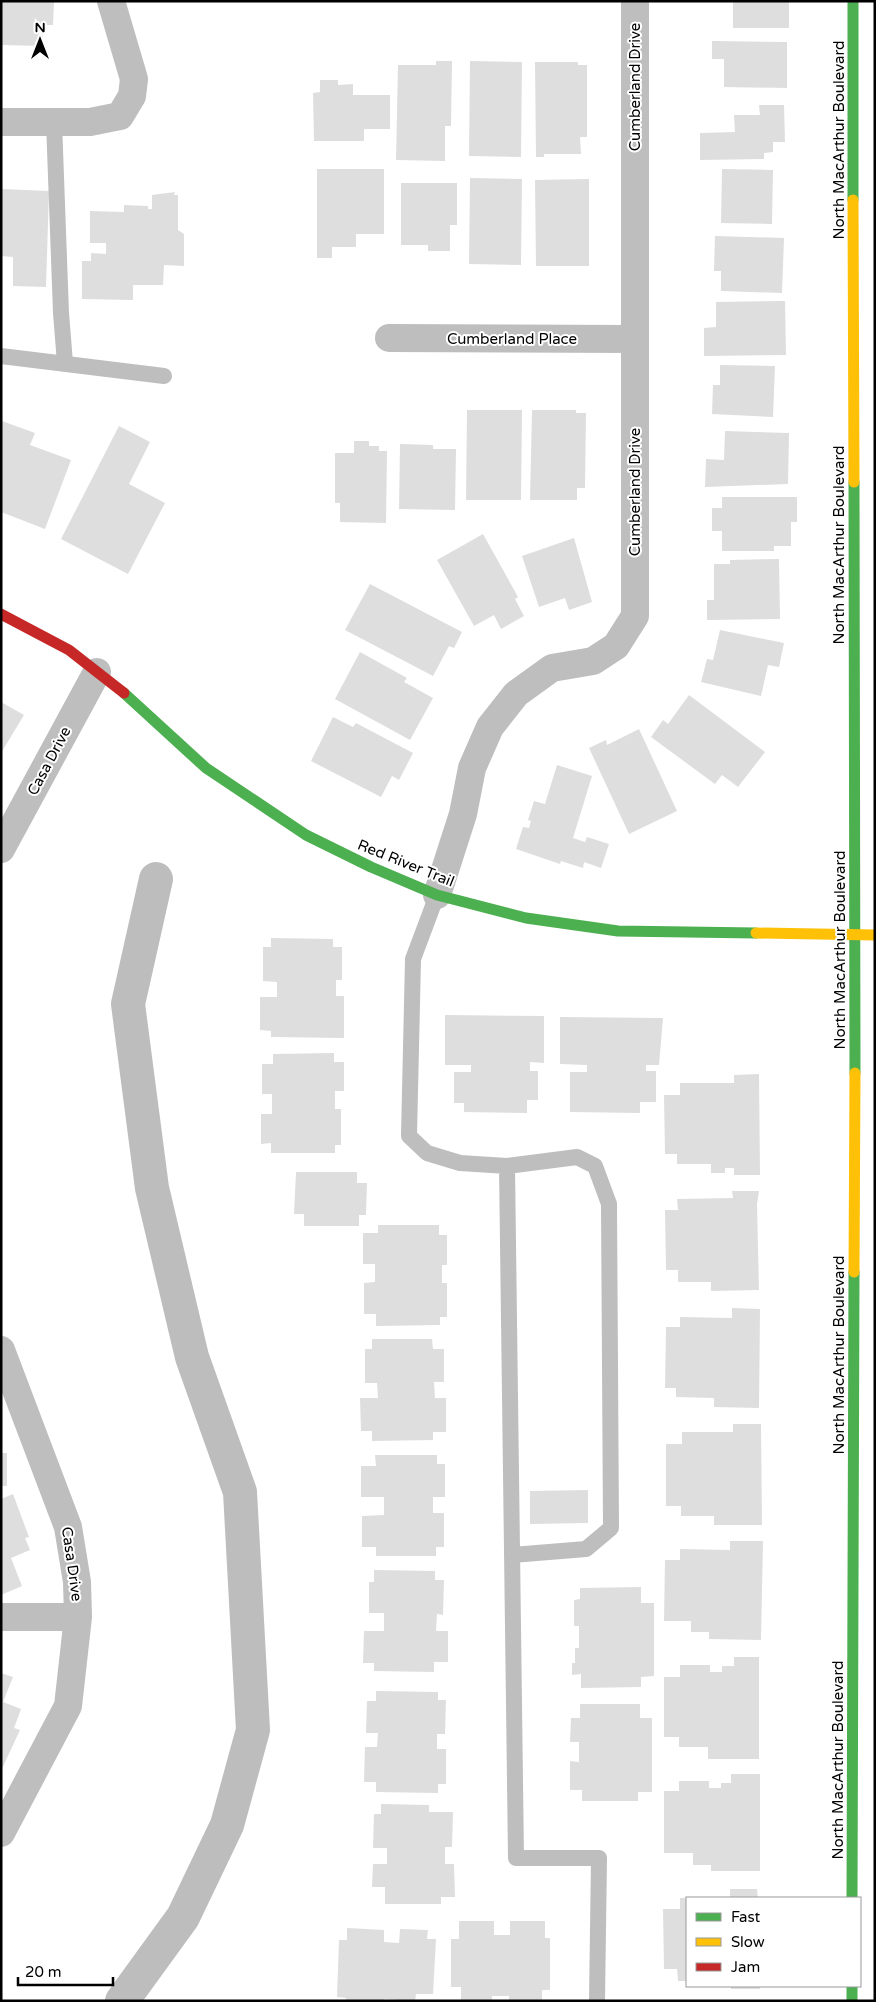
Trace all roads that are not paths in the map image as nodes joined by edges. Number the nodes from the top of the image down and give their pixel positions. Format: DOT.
graph roads {
  1 [pos="111,1"];
  2 [pos="636,1"];
  3 [pos="853,1"];
  4 [pos="1,122"];
  5 [pos="54,122"];
  6 [pos="389,338"];
  7 [pos="635,339"];
  8 [pos="1,356"];
  9 [pos="65,363"];
  10 [pos="164,376"];
  11 [pos="1,614"];
  12 [pos="97,672"];
  13 [pos="2,845"];
  14 [pos="438,895"];
  15 [pos="855,935"];
  16 [pos="875,935"];
  17 [pos="507,1166"];
  18 [pos="1,1350"];
  19 [pos="512,1555"];
  20 [pos="1,1617"];
  21 [pos="78,1617"];
  22 [pos="1,1833"];
  23 [pos="852,1897"];
  24 [pos="852,1987"];
  25 [pos="597,2001"];
  26 [pos="852,2001"];
  1 -- 5 [label="street"];
  2 -- 7 [label="street, Cumberland Drive"];
  3 -- 15 [label="main road, North MacArthur Boulevard"];
  4 -- 5 [label="street"];
  5 -- 9 [label="lane"];
  6 -- 7 [label="street, Cumberland Place"];
  7 -- 14 [label="street, Cumberland Drive"];
  8 -- 9 [label="lane"];
  9 -- 10 [label="lane"];
  11 -- 12 [label="main road, Red River Trail"];
  12 -- 13 [label="street, Casa Drive"];
  12 -- 14 [label="main road, Red River Trail"];
  14 -- 15 [label="main road, Red River Trail"];
  14 -- 17 [label="lane"];
  15 -- 16 [label="main road, Red River Trail"];
  15 -- 23 [label="main road, North MacArthur Boulevard"];
  17 -- 19 [label="lane"];
  17 -- 19 [label="lane"];
  18 -- 21 [label="street, Casa Drive"];
  19 -- 25 [label="lane"];
  20 -- 21 [label="street"];
  21 -- 22 [label="street, Casa Drive"];
  24 -- 26 [label="main road"];
}
